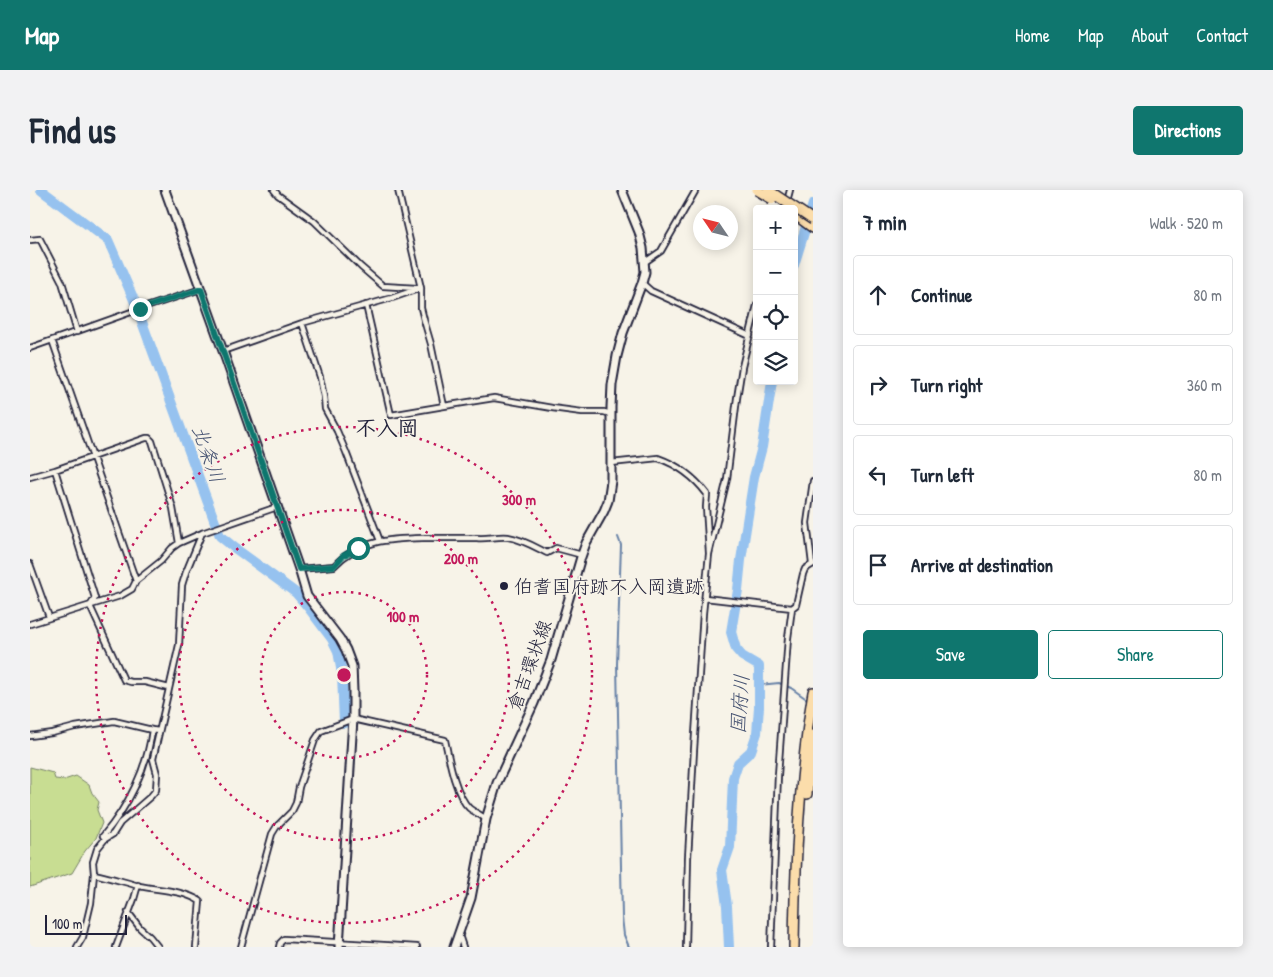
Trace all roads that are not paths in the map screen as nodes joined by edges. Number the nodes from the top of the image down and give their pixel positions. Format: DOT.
graph roads {
  1 [pos="165,190"];
  2 [pos="274,190"];
  3 [pos="398,190"];
  4 [pos="622,190"];
  5 [pos="696,190"];
  6 [pos="757,190"];
  7 [pos="768,190"];
  8 [pos="790,190"];
  9 [pos="780,205"];
  10 [pos="787,205"];
  11 [pos="798,217"];
  12 [pos="813,220"];
  13 [pos="813,228"];
  14 [pos="30,240"];
  15 [pos="645,262"];
  16 [pos="642,283"];
  17 [pos="420,288"];
  18 [pos="201,289"];
  19 [pos="366,305"];
  20 [pos="302,323"];
  21 [pos="753,323"];
  22 [pos="77,332"];
  23 [pos="750,336"];
  24 [pos="52,340"];
  25 [pos="30,348"];
  26 [pos="223,351"];
  27 [pos="444,406"];
  28 [pos="611,414"];
  29 [pos="92,456"];
  30 [pos="612,463"];
  31 [pos="55,470"];
  32 [pos="30,477"];
  33 [pos="813,481"];
  34 [pos="277,508"];
  35 [pos="202,534"];
  36 [pos="380,542"];
  37 [pos="179,543"];
  38 [pos="709,554"];
  39 [pos="582,555"];
  40 [pos="30,564"];
  41 [pos="812,564"];
  42 [pos="299,569"];
  43 [pos="136,581"];
  44 [pos="705,598"];
  45 [pos="90,606"];
  46 [pos="789,608"];
  47 [pos="49,617"];
  48 [pos="30,624"];
  49 [pos="169,688"];
  50 [pos="813,692"];
  51 [pos="353,719"];
  52 [pos="152,730"];
  53 [pos="159,731"];
  54 [pos="813,735"];
  55 [pos="30,736"];
  56 [pos="486,819"];
  57 [pos="102,836"];
  58 [pos="94,874"];
  59 [pos="138,885"];
  60 [pos="128,912"];
  61 [pos="459,936"];
  62 [pos="340,945"];
  63 [pos="77,947"];
  64 [pos="116,947"];
  65 [pos="158,947"];
  66 [pos="196,947"];
  67 [pos="241,947"];
  68 [pos="279,947"];
  69 [pos="417,947"];
  70 [pos="454,947"];
  71 [pos="463,947"];
  72 [pos="686,947"];
  73 [pos="771,947"];
  74 [pos="794,947"];
  75 [pos="800,947"];
  1 -- 18 [label="main road"];
  2 -- 17 [label="street"];
  3 -- 17 [label="street"];
  4 -- 15 [label="main road, 倉吉環状線"];
  5 -- 15 [label="street"];
  6 -- 9 [label="highway, bridge"];
  7 -- 12 [label="highway, bridge"];
  8 -- 10 [label="street"];
  11 -- 13 [label="highway"];
  14 -- 22 [label="street"];
  15 -- 16 [label="main road, 倉吉環状線"];
  16 -- 23 [label="street"];
  16 -- 28 [label="main road, 倉吉環状線"];
  17 -- 19 [label="street"];
  17 -- 27 [label="street"];
  18 -- 22 [label="street"];
  18 -- 26 [label="main road"];
  19 -- 20 [label="street"];
  19 -- 27 [label="street"];
  20 -- 26 [label="street"];
  20 -- 36 [label="street"];
  21 -- 23 [label="street"];
  22 -- 24 [label="street"];
  23 -- 38 [label="street"];
  24 -- 25 [label="street"];
  24 -- 29 [label="street"];
  26 -- 34 [label="main road"];
  27 -- 28 [label="street"];
  28 -- 30 [label="main road, 倉吉環状線"];
  29 -- 31 [label="street"];
  29 -- 37 [label="street"];
  29 -- 43 [label="street"];
  30 -- 38 [label="street"];
  30 -- 39 [label="main road, 倉吉環状線"];
  31 -- 32 [label="street"];
  31 -- 45 [label="street"];
  33 -- 41 [label="street"];
  34 -- 35 [label="street"];
  34 -- 42 [label="main road"];
  35 -- 37 [label="street"];
  35 -- 49 [label="street"];
  36 -- 39 [label="street"];
  36 -- 42 [label="street"];
  37 -- 43 [label="street"];
  38 -- 44 [label="street"];
  39 -- 56 [label="main road, 倉吉環状線"];
  40 -- 47 [label="street"];
  41 -- 46 [label="street"];
  42 -- 51 [label="main road"];
  43 -- 45 [label="street"];
  44 -- 46 [label="street"];
  44 -- 72 [label="street"];
  45 -- 47 [label="street"];
  45 -- 49 [label="street"];
  46 -- 73 [label="street"];
  47 -- 48 [label="street"];
  49 -- 53 [label="street"];
  50 -- 74 [label="highway"];
  51 -- 56 [label="street"];
  51 -- 62 [label="main road"];
  51 -- 67 [label="street"];
  52 -- 53 [label="street"];
  52 -- 55 [label="street"];
  52 -- 57 [label="street"];
  53 -- 58 [label="street"];
  54 -- 75 [label="highway"];
  56 -- 61 [label="main road, 倉吉環状線"];
  58 -- 59 [label="street"];
  58 -- 63 [label="street"];
  59 -- 60 [label="street"];
  59 -- 66 [label="street"];
  60 -- 64 [label="street"];
  60 -- 65 [label="street"];
  61 -- 70 [label="main road, 倉吉環状線"];
  61 -- 71 [label="street"];
  62 -- 68 [label="street"];
  62 -- 69 [label="street"];
}
